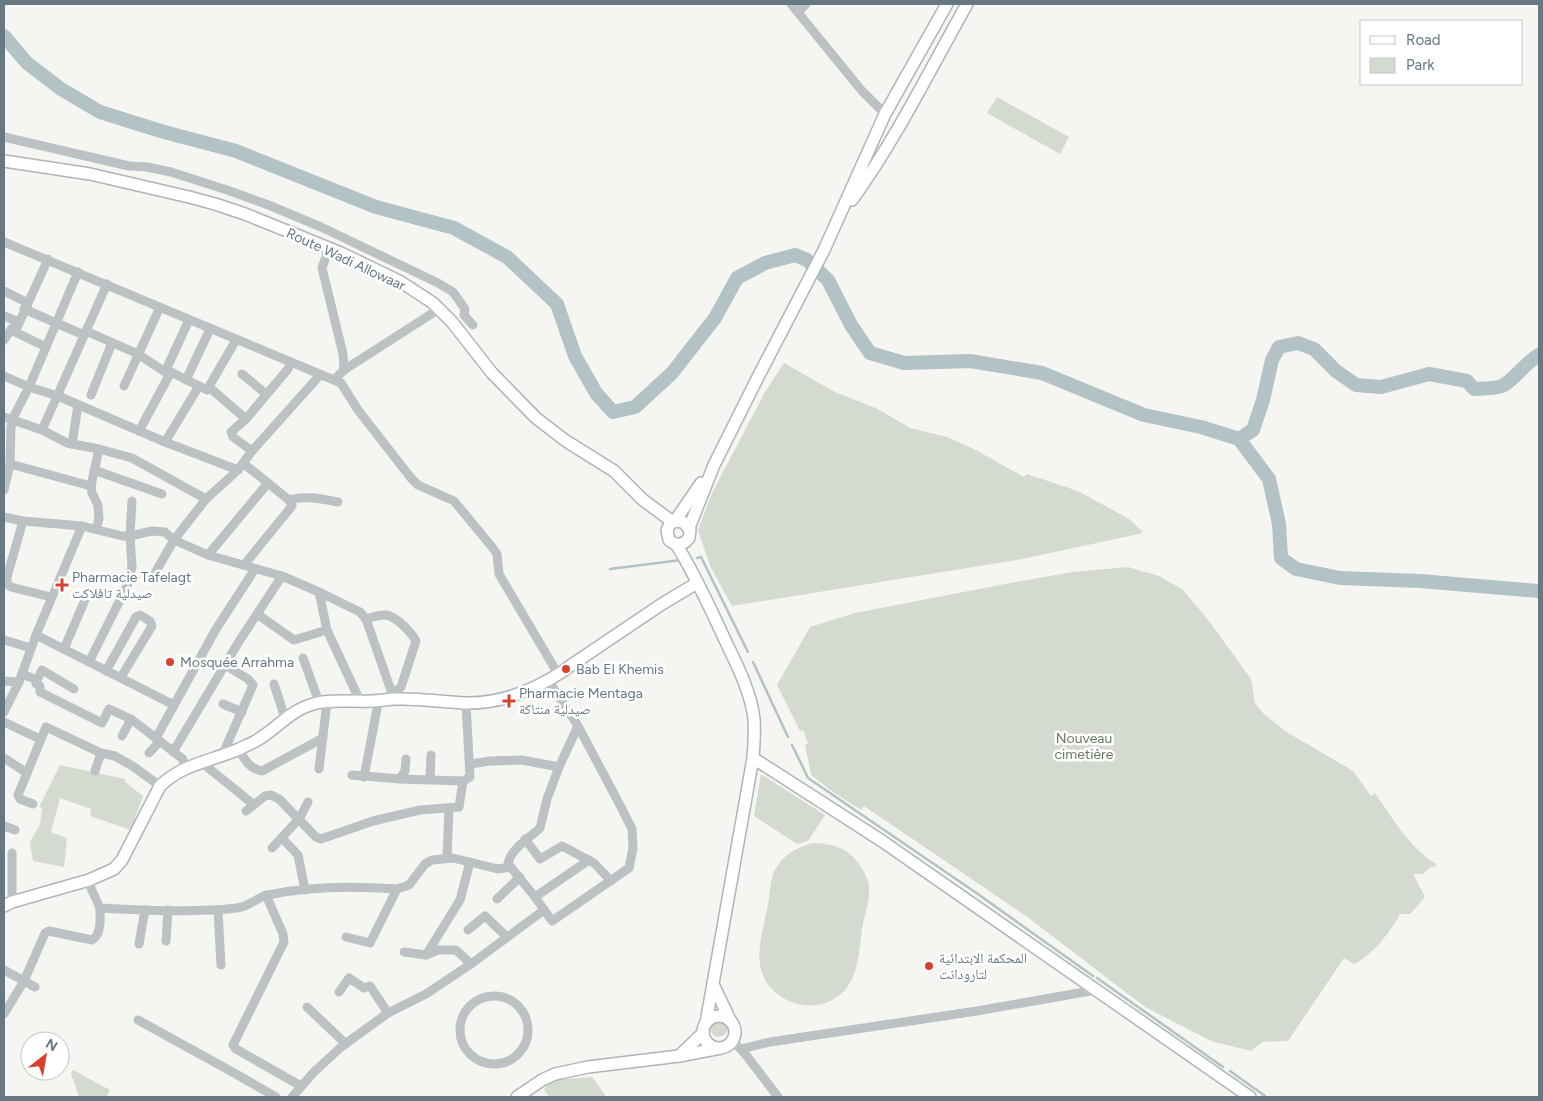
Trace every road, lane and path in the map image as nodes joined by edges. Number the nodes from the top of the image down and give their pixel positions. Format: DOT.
graph roads {
  1 [pos="791,4"];
  2 [pos="806,4"];
  3 [pos="947,4"];
  4 [pos="967,4"];
  5 [pos="798,12"];
  6 [pos="885,114"];
  7 [pos="4,137"];
  8 [pos="4,160"];
  9 [pos="840,216"];
  10 [pos="4,242"];
  11 [pos="329,248"];
  12 [pos="48,259"];
  13 [pos="78,272"];
  14 [pos="107,284"];
  15 [pos="4,291"];
  16 [pos="26,306"];
  17 [pos="160,307"];
  18 [pos="439,309"];
  19 [pos="4,316"];
  20 [pos="189,320"];
  21 [pos="19,322"];
  22 [pos="56,323"];
  23 [pos="473,325"];
  24 [pos="210,329"];
  25 [pos="15,332"];
  26 [pos="85,333"];
  27 [pos="4,340"];
  28 [pos="236,340"];
  29 [pos="112,343"];
  30 [pos="46,347"];
  31 [pos="138,354"];
  32 [pos="290,363"];
  33 [pos="344,370"];
  34 [pos="168,372"];
  35 [pos="242,374"];
  36 [pos="320,375"];
  37 [pos="4,376"];
  38 [pos="335,379"];
  39 [pos="186,380"];
  40 [pos="124,386"];
  41 [pos="199,386"];
  42 [pos="29,387"];
  43 [pos="209,387"];
  44 [pos="266,394"];
  45 [pos="91,395"];
  46 [pos="58,396"];
  47 [pos="78,405"];
  48 [pos="8,418"];
  49 [pos="246,419"];
  50 [pos="42,430"];
  51 [pos="139,431"];
  52 [pos="7,437"];
  53 [pos="165,442"];
  54 [pos="72,444"];
  55 [pos="99,449"];
  56 [pos="252,451"];
  57 [pos="10,464"];
  58 [pos="240,466"];
  59 [pos="714,466"];
  60 [pos="94,470"];
  61 [pos="268,483"];
  62 [pos="91,486"];
  63 [pos="4,490"];
  64 [pos="162,494"];
  65 [pos="206,499"];
  66 [pos="289,500"];
  67 [pos="643,500"];
  68 [pos="132,501"];
  69 [pos="338,502"];
  70 [pos="4,517"];
  71 [pos="23,521"];
  72 [pos="674,522"];
  73 [pos="82,526"];
  74 [pos="689,528"];
  75 [pos="96,529"];
  76 [pos="666,533"];
  77 [pos="130,536"];
  78 [pos="174,540"];
  79 [pos="687,540"];
  80 [pos="676,544"];
  81 [pos="208,555"];
  82 [pos="244,565"];
  83 [pos="690,567"];
  84 [pos="256,569"];
  85 [pos="155,573"];
  86 [pos="282,576"];
  87 [pos="697,582"];
  88 [pos="319,592"];
  89 [pos="87,595"];
  90 [pos="52,597"];
  91 [pos="257,614"];
  92 [pos="366,619"];
  93 [pos="327,630"];
  94 [pos="36,635"];
  95 [pos="4,640"];
  96 [pos="31,648"];
  97 [pos="64,649"];
  98 [pos="303,658"];
  99 [pos="90,662"];
  100 [pos="225,665"];
  101 [pos="106,671"];
  102 [pos="560,673"];
  103 [pos="121,677"];
  104 [pos="20,678"];
  105 [pos="37,680"];
  106 [pos="4,682"];
  107 [pos="274,684"];
  108 [pos="74,689"];
  109 [pos="394,696"];
  110 [pos="360,701"];
  111 [pos="374,701"];
  112 [pos="323,702"];
  113 [pos="466,703"];
  114 [pos="223,704"];
  115 [pos="174,705"];
  116 [pos="4,712"];
  117 [pos="242,712"];
  118 [pos="285,718"];
  119 [pos="131,719"];
  120 [pos="4,722"];
  121 [pos="578,726"];
  122 [pos="122,736"];
  123 [pos="323,738"];
  124 [pos="40,740"];
  125 [pos="158,740"];
  126 [pos="238,749"];
  127 [pos="173,752"];
  128 [pos="101,753"];
  129 [pos="149,753"];
  130 [pos="431,755"];
  131 [pos="222,756"];
  132 [pos="4,758"];
  133 [pos="753,758"];
  134 [pos="406,759"];
  135 [pos="202,762"];
  136 [pos="470,764"];
  137 [pos="559,767"];
  138 [pos="320,769"];
  139 [pos="95,771"];
  140 [pos="179,771"];
  141 [pos="27,773"];
  142 [pos="352,775"];
  143 [pos="364,777"];
  144 [pos="400,779"];
  145 [pos="430,779"];
  146 [pos="462,782"];
  147 [pos="160,786"];
  148 [pos="308,802"];
  149 [pos="33,804"];
  150 [pos="253,804"];
  151 [pos="449,809"];
  152 [pos="246,811"];
  153 [pos="299,819"];
  154 [pos="4,826"];
  155 [pos="15,830"];
  156 [pos="282,838"];
  157 [pos="525,839"];
  158 [pos="272,848"];
  159 [pos="12,853"];
  160 [pos="447,858"];
  161 [pos="589,860"];
  162 [pos="470,862"];
  163 [pos="511,867"];
  164 [pos="520,878"];
  165 [pos="89,880"];
  166 [pos="610,881"];
  167 [pos="305,890"];
  168 [pos="397,890"];
  169 [pos="266,895"];
  170 [pos="535,897"];
  171 [pos="497,899"];
  172 [pos="8,904"];
  173 [pos="100,908"];
  174 [pos="145,910"];
  175 [pos="168,910"];
  176 [pos="218,910"];
  177 [pos="544,910"];
  178 [pos="468,930"];
  179 [pos="346,937"];
  180 [pos="507,938"];
  181 [pos="166,941"];
  182 [pos="139,944"];
  183 [pos="404,952"];
  184 [pos="426,956"];
  185 [pos="471,964"];
  186 [pos="221,965"];
  187 [pos="4,970"];
  188 [pos="24,981"];
  189 [pos="713,984"];
  190 [pos="35,987"];
  191 [pos="1096,990"];
  192 [pos="339,992"];
  193 [pos="479,999"];
  194 [pos="307,1007"];
  195 [pos="388,1013"];
  196 [pos="4,1014"];
  197 [pos="138,1020"];
  198 [pos="732,1024"];
  199 [pos="705,1028"];
  200 [pos="732,1040"];
  201 [pos="346,1044"];
  202 [pos="721,1048"];
  203 [pos="741,1049"];
  204 [pos="680,1056"];
  205 [pos="301,1086"];
  206 [pos="276,1097"];
  207 [pos="292,1097"];
  208 [pos="517,1097"];
  209 [pos="778,1097"];
  210 [pos="1250,1097"];
  1 -- 5 [label="street"];
  2 -- 5 [label="street"];
  3 -- 6 [label="street"];
  4 -- 9 [label="street"];
  5 -- 6 [label="street"];
  6 -- 9 [label="street"];
  7 -- 23 [label="street"];
  8 -- 11 [label="street, Route Wadi Allowaar"];
  9 -- 59 [label="street"];
  10 -- 12 [label="street"];
  11 -- 18 [label="street, Route Wadi Allowaar"];
  11 -- 33 [label="street"];
  12 -- 13 [label="street"];
  12 -- 16 [label="street"];
  13 -- 14 [label="street"];
  13 -- 22 [label="street"];
  14 -- 17 [label="street"];
  14 -- 26 [label="street"];
  15 -- 16 [label="street"];
  16 -- 21 [label="street"];
  16 -- 22 [label="street"];
  17 -- 20 [label="street"];
  17 -- 31 [label="street"];
  18 -- 33 [label="street"];
  18 -- 67 [label="street, Route Wadi Allowaar"];
  19 -- 21 [label="street"];
  20 -- 24 [label="street"];
  20 -- 34 [label="street"];
  21 -- 25 [label="street"];
  22 -- 26 [label="street"];
  22 -- 30 [label="street"];
  24 -- 28 [label="street"];
  24 -- 39 [label="street"];
  25 -- 27 [label="street"];
  25 -- 30 [label="street"];
  26 -- 29 [label="street"];
  26 -- 46 [label="street"];
  28 -- 32 [label="street"];
  28 -- 43 [label="street"];
  29 -- 31 [label="street"];
  29 -- 45 [label="street"];
  30 -- 42 [label="street"];
  31 -- 34 [label="street"];
  31 -- 40 [label="street"];
  32 -- 36 [label="street"];
  32 -- 44 [label="street"];
  33 -- 38 [label="street"];
  34 -- 39 [label="street"];
  34 -- 51 [label="street"];
  35 -- 44 [label="street"];
  36 -- 38 [label="street"];
  36 -- 56 [label="street"];
  37 -- 42 [label="street"];
  38 -- 102 [label="street"];
  39 -- 41 [label="street"];
  41 -- 43 [label="street"];
  41 -- 53 [label="street"];
  42 -- 46 [label="street"];
  42 -- 48 [label="street"];
  43 -- 49 [label="street"];
  44 -- 49 [label="street"];
  46 -- 47 [label="street"];
  46 -- 50 [label="street"];
  47 -- 51 [label="street"];
  47 -- 54 [label="street"];
  48 -- 50 [label="street"];
  48 -- 52 [label="street"];
  49 -- 56 [label="street"];
  50 -- 54 [label="street"];
  51 -- 53 [label="street"];
  52 -- 57 [label="street"];
  53 -- 58 [label="street"];
  54 -- 55 [label="street"];
  55 -- 60 [label="street"];
  55 -- 65 [label="street"];
  56 -- 58 [label="street"];
  57 -- 62 [label="street"];
  57 -- 63 [label="street"];
  58 -- 61 [label="street"];
  58 -- 65 [label="street"];
  59 -- 72 [label="street"];
  59 -- 74 [label="street"];
  60 -- 62 [label="street"];
  60 -- 64 [label="street"];
  61 -- 66 [label="street"];
  61 -- 81 [label="street"];
  62 -- 75 [label="street"];
  65 -- 78 [label="street"];
  66 -- 69 [label="street"];
  66 -- 82 [label="street"];
  67 -- 72 [label="street, Route Wadi Allowaar"];
  67 -- 76 [label="street, Route Wadi Allowaar"];
  68 -- 77 [label="street"];
  70 -- 71 [label="street"];
  71 -- 73 [label="street"];
  71 -- 90 [label="street"];
  72 -- 74 [label="street"];
  72 -- 76 [label="street"];
  73 -- 75 [label="street"];
  73 -- 90 [label="street"];
  74 -- 79 [label="street"];
  75 -- 77 [label="street"];
  76 -- 80 [label="street"];
  77 -- 78 [label="street"];
  77 -- 99 [label="street"];
  78 -- 81 [label="street"];
  78 -- 85 [label="street"];
  79 -- 80 [label="street"];
  79 -- 83 [label="street"];
  80 -- 83 [label="street"];
  81 -- 82 [label="street"];
  82 -- 84 [label="street"];
  83 -- 87 [label="street"];
  84 -- 86 [label="street"];
  84 -- 115 [label="street"];
  86 -- 88 [label="street"];
  86 -- 91 [label="street"];
  87 -- 102 [label="street"];
  87 -- 133 [label="street"];
  88 -- 92 [label="street"];
  88 -- 93 [label="street"];
  89 -- 97 [label="street"];
  90 -- 94 [label="street"];
  91 -- 93 [label="street"];
  91 -- 100 [label="street"];
  92 -- 109 [label="street"];
  92 -- 109 [label="street"];
  93 -- 110 [label="street"];
  94 -- 96 [label="street"];
  94 -- 97 [label="street"];
  95 -- 96 [label="street"];
  96 -- 104 [label="street"];
  97 -- 99 [label="street"];
  98 -- 112 [label="street"];
  99 -- 101 [label="street"];
  100 -- 117 [label="street"];
  100 -- 127 [label="street"];
  101 -- 103 [label="street"];
  101 -- 103 [label="street"];
  102 -- 113 [label="street"];
  102 -- 121 [label="street"];
  103 -- 115 [label="street"];
  104 -- 105 [label="street"];
  104 -- 106 [label="street"];
  104 -- 116 [label="street"];
  105 -- 108 [label="street"];
  105 -- 119 [label="street"];
  107 -- 118 [label="street"];
  109 -- 111 [label="street"];
  109 -- 113 [label="street"];
  110 -- 111 [label="street"];
  110 -- 112 [label="street"];
  111 -- 143 [label="street"];
  112 -- 118 [label="street"];
  112 -- 123 [label="street"];
  113 -- 136 [label="street"];
  114 -- 117 [label="street"];
  115 -- 125 [label="street"];
  117 -- 131 [label="street"];
  118 -- 126 [label="street"];
  119 -- 122 [label="street"];
  119 -- 125 [label="street"];
  120 -- 124 [label="street"];
  121 -- 137 [label="street"];
  121 -- 166 [label="street"];
  123 -- 126 [label="street"];
  123 -- 138 [label="street"];
  124 -- 128 [label="street"];
  124 -- 141 [label="street"];
  125 -- 127 [label="street"];
  125 -- 129 [label="street"];
  126 -- 131 [label="street"];
  127 -- 140 [label="street"];
  128 -- 139 [label="street"];
  128 -- 147 [label="street"];
  130 -- 145 [label="street"];
  131 -- 135 [label="street"];
  132 -- 141 [label="street"];
  133 -- 189 [label="street"];
  133 -- 191 [label="street"];
  134 -- 144 [label="street"];
  135 -- 140 [label="street"];
  135 -- 150 [label="street"];
  136 -- 137 [label="street"];
  136 -- 146 [label="street"];
  137 -- 157 [label="street"];
  140 -- 147 [label="street"];
  141 -- 149 [label="street"];
  142 -- 143 [label="street"];
  143 -- 144 [label="street"];
  144 -- 145 [label="street"];
  145 -- 146 [label="street"];
  146 -- 151 [label="street"];
  147 -- 165 [label="street"];
  148 -- 153 [label="street"];
  150 -- 152 [label="street"];
  150 -- 153 [label="street"];
  151 -- 153 [label="street"];
  151 -- 160 [label="street"];
  153 -- 156 [label="street"];
  154 -- 155 [label="street"];
  156 -- 158 [label="street"];
  156 -- 167 [label="street"];
  157 -- 161 [label="street"];
  157 -- 163 [label="street"];
  159 -- 172 [label="street"];
  160 -- 162 [label="street"];
  160 -- 168 [label="street"];
  161 -- 166 [label="street"];
  161 -- 170 [label="street"];
  162 -- 163 [label="street"];
  162 -- 184 [label="street"];
  163 -- 164 [label="street"];
  164 -- 170 [label="street"];
  164 -- 171 [label="street"];
  165 -- 172 [label="street"];
  165 -- 173 [label="street"];
  166 -- 177 [label="street"];
  167 -- 168 [label="street"];
  167 -- 169 [label="street"];
  168 -- 179 [label="street"];
  169 -- 176 [label="street"];
  169 -- 205 [label="street"];
  170 -- 177 [label="street"];
  173 -- 174 [label="street"];
  173 -- 188 [label="street"];
  174 -- 175 [label="street"];
  174 -- 182 [label="street"];
  175 -- 176 [label="street"];
  175 -- 181 [label="street"];
  176 -- 186 [label="street"];
  177 -- 180 [label="street"];
  178 -- 180 [label="street"];
  180 -- 185 [label="street"];
  183 -- 184 [label="street"];
  184 -- 185 [label="street"];
  185 -- 195 [label="street"];
  187 -- 188 [label="street"];
  188 -- 190 [label="street"];
  188 -- 196 [label="street"];
  189 -- 198 [label="street"];
  189 -- 199 [label="street"];
  191 -- 203 [label="street"];
  191 -- 210 [label="street"];
  192 -- 195 [label="street"];
  193 -- 193 [label="street"];
  194 -- 201 [label="street"];
  195 -- 201 [label="street"];
  197 -- 206 [label="street"];
  198 -- 199 [label="street"];
  198 -- 200 [label="street"];
  199 -- 202 [label="street"];
  199 -- 204 [label="street"];
  200 -- 202 [label="street"];
  200 -- 203 [label="street"];
  201 -- 205 [label="street"];
  202 -- 204 [label="street"];
  203 -- 209 [label="street"];
  204 -- 208 [label="street"];
  205 -- 207 [label="street"];
}
